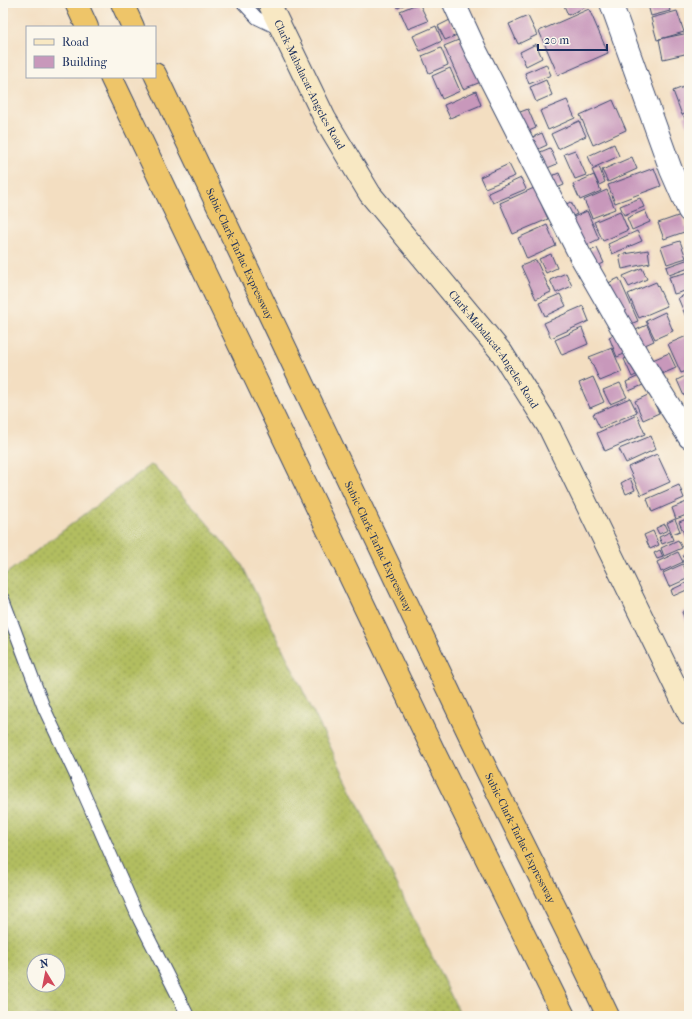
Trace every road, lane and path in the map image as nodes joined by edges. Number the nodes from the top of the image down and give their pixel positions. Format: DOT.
graph roads {
  1 [pos="76,3"];
  2 [pos="122,3"];
  3 [pos="243,3"];
  4 [pos="269,3"];
  5 [pos="454,3"];
  6 [pos="611,3"];
  7 [pos="87,26"];
  8 [pos="133,26"];
  9 [pos="281,30"];
  10 [pos="156,76"];
  11 [pos="111,78"];
  12 [pos="689,211"];
  13 [pos="689,437"];
  14 [pos="3,600"];
  15 [pos="689,714"];
  16 [pos="188,1016"];
  17 [pos="564,1016"];
  18 [pos="608,1016"];
  1 -- 7 [label="highway"];
  2 -- 8 [label="highway"];
  3 -- 9 [label="lane"];
  4 -- 9 [label="main road, Clark-Mabalacat-Angeles Road"];
  5 -- 13 [label="street"];
  6 -- 12 [label="street"];
  9 -- 15 [label="main road, Clark-Mabalacat-Angeles Road"];
  10 -- 18 [label="highway, Subic-Clark-Tarlac Expressway"];
  11 -- 17 [label="highway"];
  14 -- 16 [label="lane"];
}
